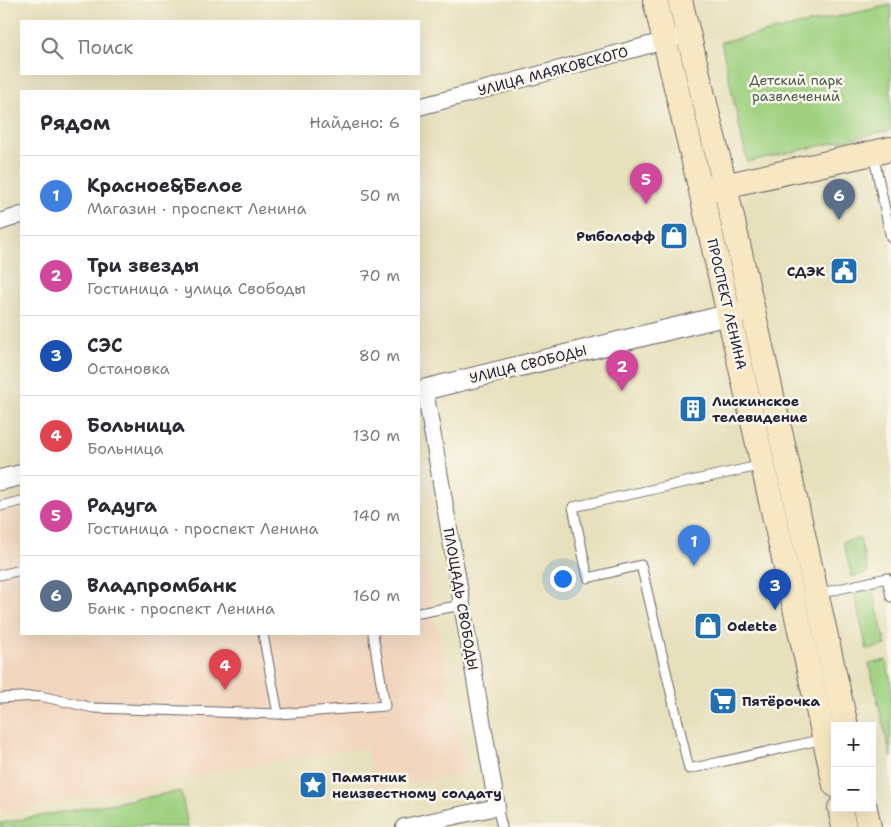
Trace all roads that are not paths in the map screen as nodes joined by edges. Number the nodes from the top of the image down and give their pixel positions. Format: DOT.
graph roads {
  1 [pos="655,0"];
  2 [pos="680,0"];
  3 [pos="688,35"];
  4 [pos="665,41"];
  5 [pos="420,107"];
  6 [pos="882,150"];
  7 [pos="725,186"];
  8 [pos="701,191"];
  9 [pos="20,215"];
  10 [pos="0,222"];
  11 [pos="891,238"];
  12 [pos="753,309"];
  13 [pos="730,314"];
  14 [pos="422,390"];
  15 [pos="763,464"];
  16 [pos="20,475"];
  17 [pos="0,480"];
  18 [pos="20,501"];
  19 [pos="0,506"];
  20 [pos="20,570"];
  21 [pos="0,575"];
  22 [pos="889,575"];
  23 [pos="817,594"];
  24 [pos="891,597"];
  25 [pos="462,605"];
  26 [pos="420,613"];
  27 [pos="263,635"];
  28 [pos="373,635"];
  29 [pos="0,698"];
  30 [pos="278,714"];
  31 [pos="845,722"];
  32 [pos="824,739"];
  33 [pos="831,768"];
  34 [pos="497,807"];
  35 [pos="841,812"];
  36 [pos="866,812"];
  37 [pos="425,825"];
  38 [pos="404,827"];
  39 [pos="502,827"];
  40 [pos="844,827"];
  41 [pos="869,827"];
  1 -- 4 [label="main road, ПРОСПЕКТ ЛЕНИНА"];
  2 -- 3 [label="main road, ПРОСПЕКТ ЛЕНИНА"];
  3 -- 4 [label="street, УЛИЦА МАЯКОВСКОГО"];
  3 -- 7 [label="main road, ПРОСПЕКТ ЛЕНИНА"];
  4 -- 5 [label="street, УЛИЦА МАЯКОВСКОГО"];
  4 -- 8 [label="main road, ПРОСПЕКТ ЛЕНИНА"];
  6 -- 7 [label="main road"];
  6 -- 11 [label="lane"];
  7 -- 8 [label="main road"];
  7 -- 12 [label="main road, ПРОСПЕКТ ЛЕНИНА"];
  8 -- 13 [label="main road, ПРОСПЕКТ ЛЕНИНА"];
  9 -- 10 [label="street"];
  12 -- 13 [label="street, УЛИЦА СВОБОДЫ"];
  12 -- 23 [label="main road, ПРОСПЕКТ ЛЕНИНА"];
  13 -- 14 [label="street, УЛИЦА СВОБОДЫ"];
  13 -- 15 [label="main road, ПРОСПЕКТ ЛЕНИНА"];
  14 -- 25 [label="street, ПЛОЩАДЬ СВОБОДЫ"];
  15 -- 32 [label="main road, ПРОСПЕКТ ЛЕНИНА"];
  15 -- 32 [label="lane"];
  16 -- 17 [label="street"];
  18 -- 19 [label="lane"];
  20 -- 21 [label="lane"];
  22 -- 23 [label="lane"];
  22 -- 24 [label="lane"];
  23 -- 31 [label="main road, ПРОСПЕКТ ЛЕНИНА"];
  25 -- 26 [label="lane"];
  25 -- 34 [label="street, ПЛОЩАДЬ СВОБОДЫ"];
  27 -- 30 [label="lane"];
  28 -- 30 [label="lane"];
  29 -- 30 [label="lane"];
  32 -- 33 [label="main road, ПРОСПЕКТ ЛЕНИНА"];
  34 -- 37 [label="street"];
  34 -- 39 [label="lane"];
  35 -- 40 [label="main road"];
  36 -- 41 [label="main road"];
  37 -- 38 [label="street"];
}
